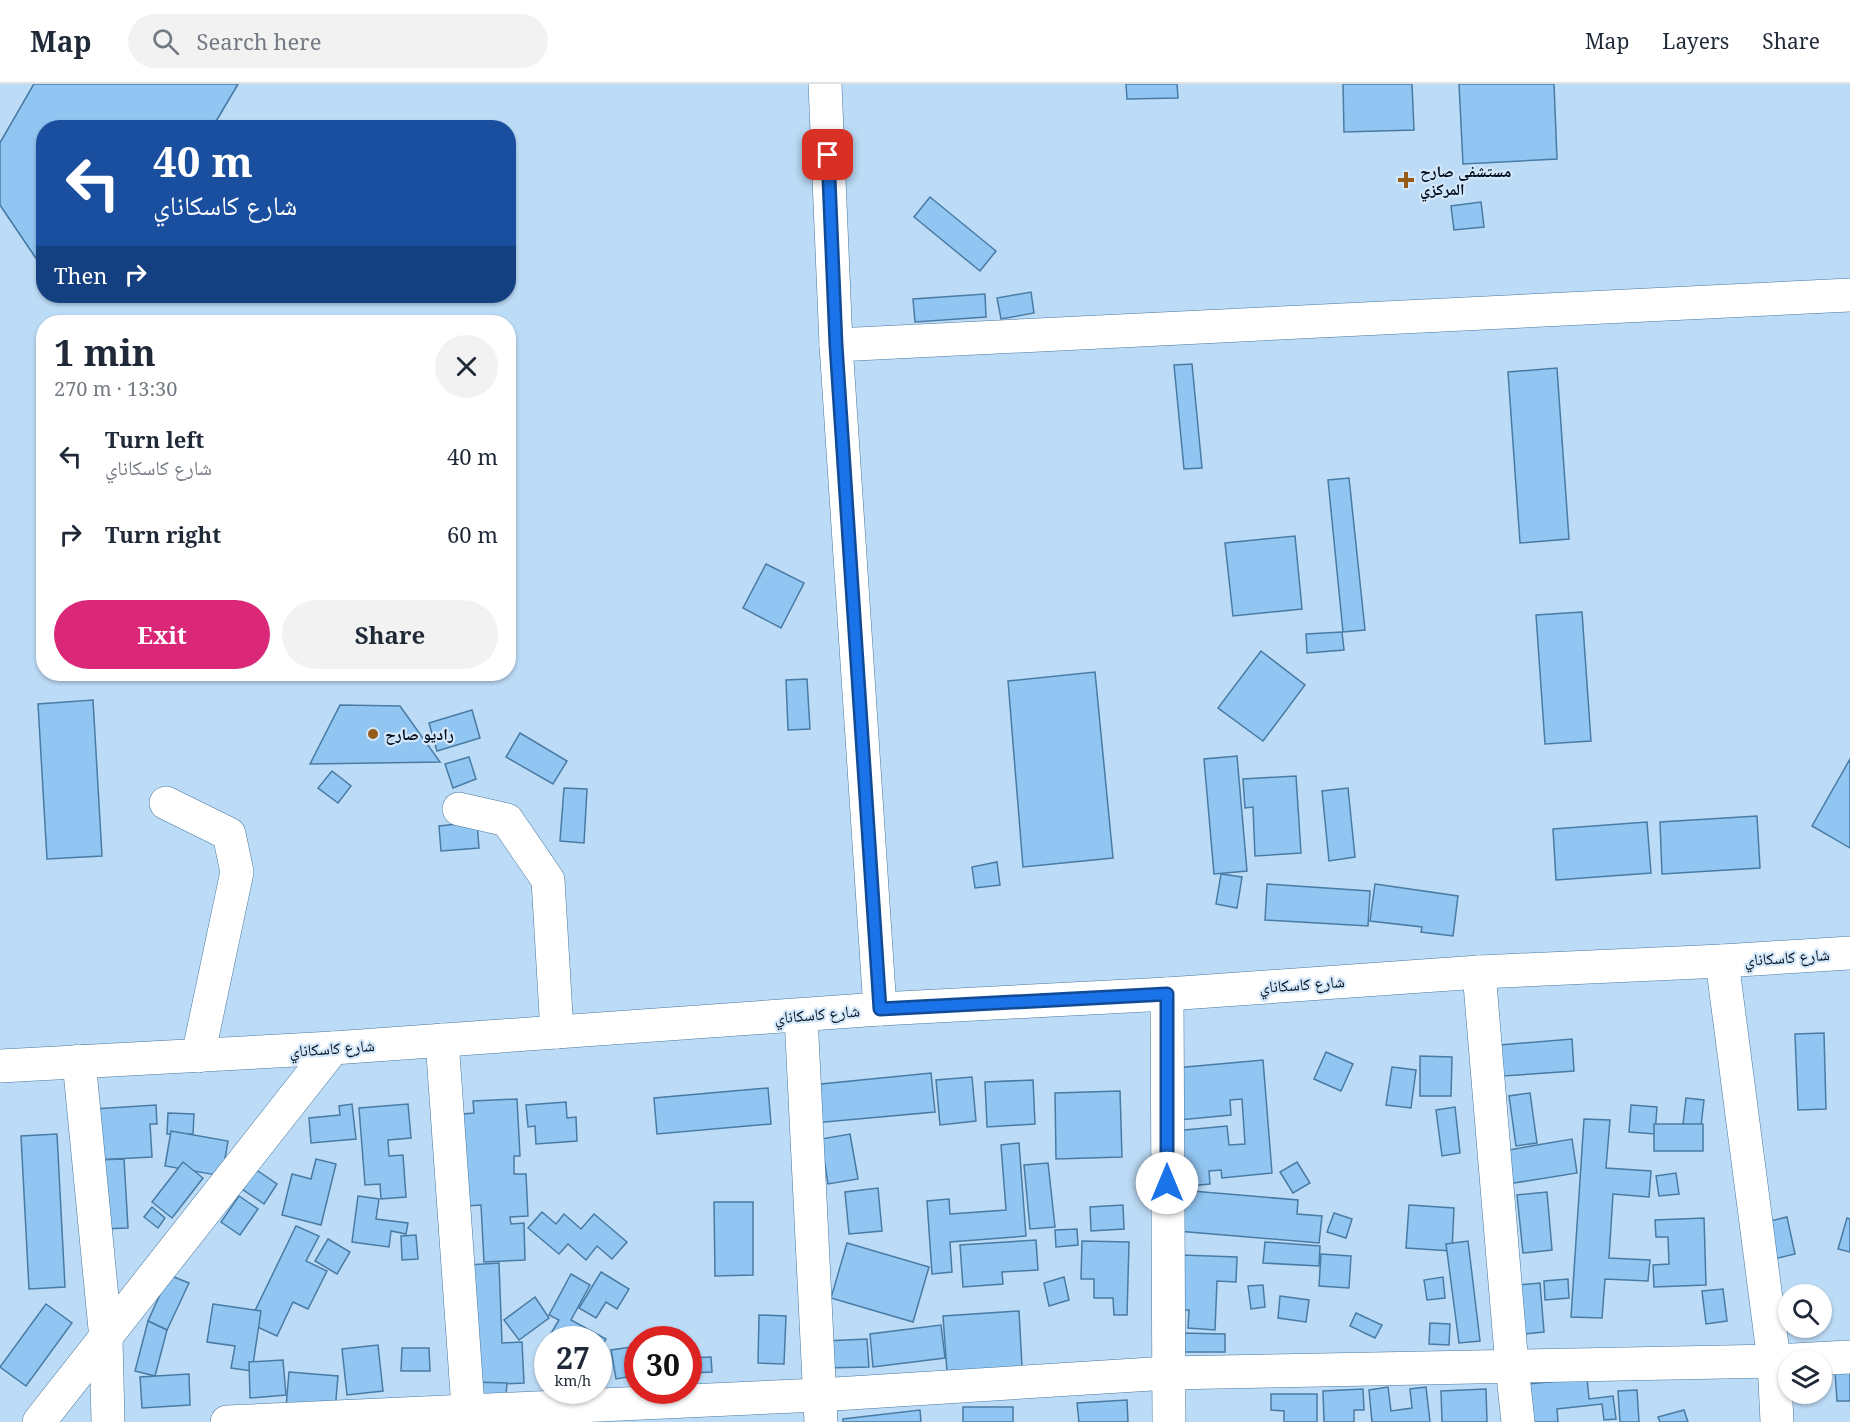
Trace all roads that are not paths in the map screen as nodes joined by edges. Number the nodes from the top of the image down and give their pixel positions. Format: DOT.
graph roads {
  1 [pos="825,84"];
  2 [pos="1850,295"];
  3 [pos="836,345"];
  4 [pos="166,803"];
  5 [pos="459,809"];
  6 [pos="1850,953"];
  7 [pos="1722,961"];
  8 [pos="1479,972"];
  9 [pos="1167,994"];
  10 [pos="880,1009"];
  11 [pos="801,1016"];
  12 [pos="557,1032"];
  13 [pos="442,1040"];
  14 [pos="333,1048"];
  15 [pos="198,1056"];
  16 [pos="79,1061"];
  17 [pos="0,1066"];
  18 [pos="106,1339"];
  19 [pos="1850,1357"];
  20 [pos="1774,1361"];
  21 [pos="1512,1366"];
  22 [pos="1168,1373"];
  23 [pos="820,1409"];
  24 [pos="468,1416"];
  25 [pos="39,1422"];
  26 [pos="108,1422"];
  27 [pos="227,1422"];
  28 [pos="1169,1422"];
  29 [pos="1518,1422"];
  30 [pos="1777,1422"];
  1 -- 3 [label="street"];
  2 -- 3 [label="street"];
  3 -- 10 [label="street"];
  4 -- 15 [label="street"];
  5 -- 12 [label="street"];
  6 -- 7 [label="street, شارع كاسكاناي"];
  7 -- 8 [label="street, شارع كاسكاناي"];
  7 -- 20 [label="street"];
  8 -- 9 [label="street, شارع كاسكاناي"];
  8 -- 21 [label="street"];
  9 -- 10 [label="street, شارع كاسكاناي"];
  9 -- 22 [label="street"];
  10 -- 11 [label="street, شارع كاسكاناي"];
  11 -- 12 [label="street, شارع كاسكاناي"];
  11 -- 23 [label="street"];
  12 -- 13 [label="street, شارع كاسكاناي"];
  13 -- 14 [label="street, شارع كاسكاناي"];
  13 -- 24 [label="street"];
  14 -- 15 [label="street, شارع كاسكاناي"];
  14 -- 18 [label="street"];
  15 -- 16 [label="street, شارع كاسكاناي"];
  16 -- 17 [label="street, شارع كاسكاناي"];
  16 -- 18 [label="street"];
  18 -- 25 [label="street"];
  18 -- 26 [label="street"];
  19 -- 20 [label="street"];
  20 -- 21 [label="street"];
  20 -- 30 [label="street"];
  21 -- 22 [label="street"];
  21 -- 29 [label="street"];
  22 -- 23 [label="street"];
  22 -- 28 [label="street"];
  23 -- 24 [label="street"];
  24 -- 27 [label="street"];
}
